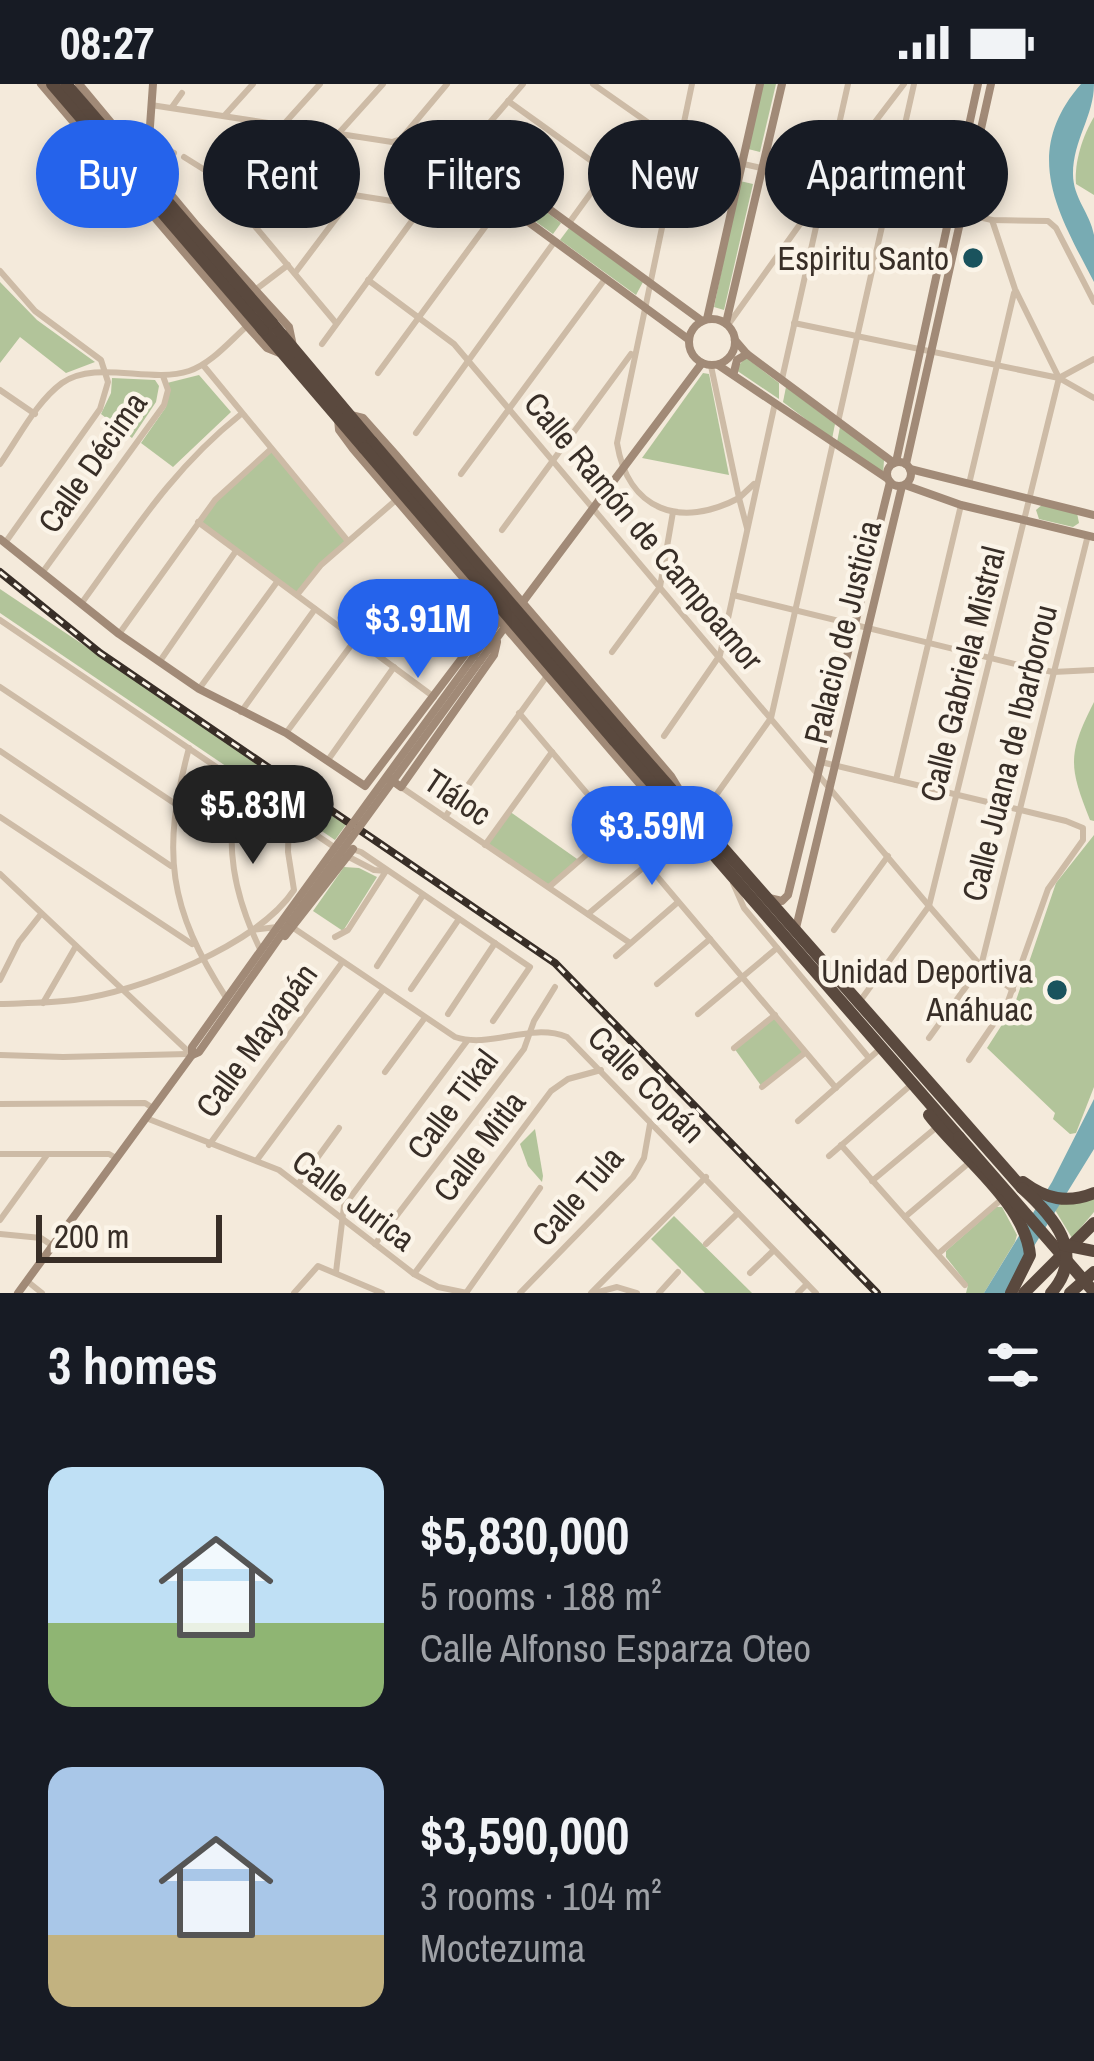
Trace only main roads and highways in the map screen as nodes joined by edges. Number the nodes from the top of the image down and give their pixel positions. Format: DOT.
graph roads {
  1 [pos="52,84"];
  2 [pos="66,84"];
  3 [pos="268,327"];
  4 [pos="617,736"];
  5 [pos="689,823"];
  6 [pos="916,1088"];
  7 [pos="987,1150"];
  8 [pos="1094,1193"];
  9 [pos="1094,1222"];
  10 [pos="1039,1227"];
  11 [pos="1094,1251"];
  12 [pos="1094,1272"];
  13 [pos="1094,1292"];
  14 [pos="1011,1293"];
  15 [pos="1024,1293"];
  16 [pos="1051,1293"];
  17 [pos="1070,1293"];
  1 -- 3 [label="highway, bridge"];
  2 -- 3 [label="highway, bridge"];
  3 -- 4 [label="highway, bridge"];
  4 -- 5 [label="highway"];
  4 -- 5 [label="highway"];
  5 -- 6 [label="highway"];
  5 -- 7 [label="highway"];
  6 -- 10 [label="highway, bridge"];
  6 -- 14 [label="highway"];
  7 -- 8 [label="highway"];
  7 -- 16 [label="highway, bridge"];
  9 -- 15 [label="highway"];
  10 -- 11 [label="highway, bridge"];
  10 -- 13 [label="highway, bridge"];
  12 -- 17 [label="highway"];
}
